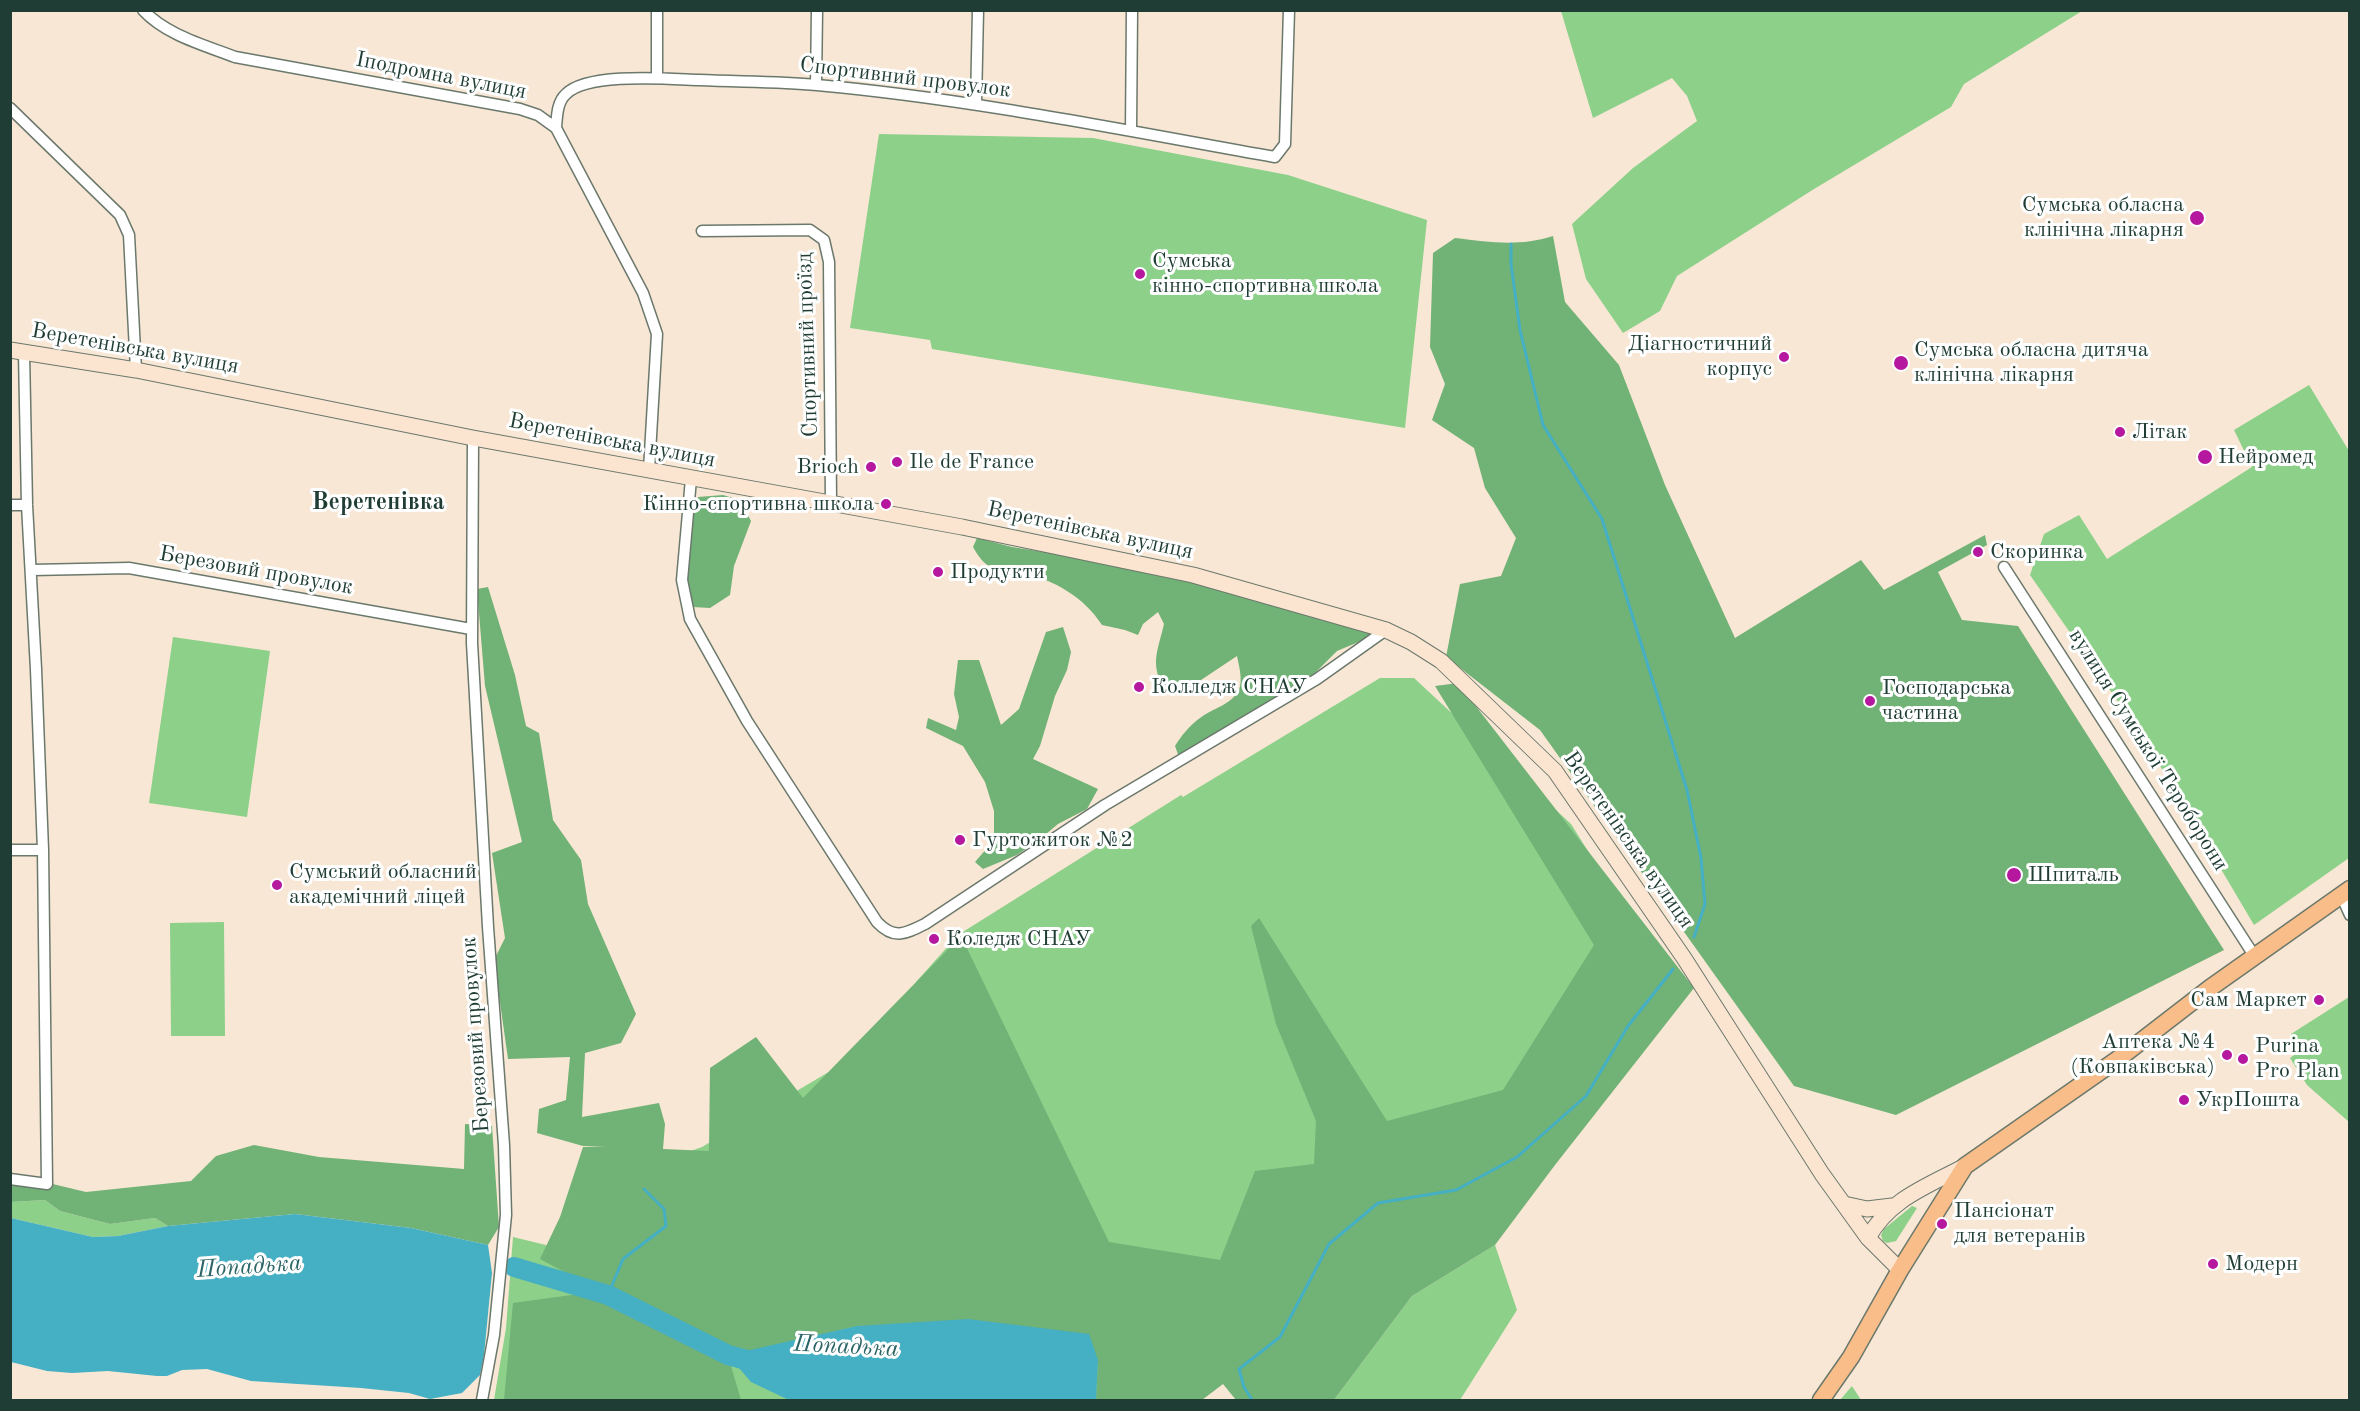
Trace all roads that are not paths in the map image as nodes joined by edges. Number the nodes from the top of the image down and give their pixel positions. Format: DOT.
graph roads {
  1 [pos="143,10"];
  2 [pos="657,10"];
  3 [pos="817,10"];
  4 [pos="978,10"];
  5 [pos="1132,10"];
  6 [pos="1289,10"];
  7 [pos="657,78"];
  8 [pos="816,85"];
  9 [pos="976,104"];
  10 [pos="10,108"];
  11 [pos="556,128"];
  12 [pos="1131,132"];
  13 [pos="702,231"];
  14 [pos="17,352"];
  15 [pos="136,370"];
  16 [pos="473,438"];
  17 [pos="649,470"];
  18 [pos="691,479"];
  19 [pos="831,503"];
  20 [pos="27,505"];
  21 [pos="10,506"];
  22 [pos="2004,567"];
  23 [pos="32,570"];
  24 [pos="471,629"];
  25 [pos="1386,630"];
  26 [pos="10,850"];
  27 [pos="43,850"];
  28 [pos="2345,892"];
  29 [pos="2349,915"];
  30 [pos="2255,957"];
  31 [pos="1965,1166"];
  32 [pos="10,1179"];
  33 [pos="1844,1204"];
  34 [pos="1892,1206"];
  35 [pos="1868,1238"];
  36 [pos="1900,1270"];
  37 [pos="482,1401"];
  38 [pos="1821,1401"];
  1 -- 11 [label="street, Іподромна вулиця"];
  2 -- 7 [label="street"];
  3 -- 8 [label="street"];
  4 -- 9 [label="street"];
  5 -- 12 [label="street"];
  6 -- 12 [label="street, Спортивний провулок"];
  7 -- 8 [label="street, Спортивний провулок"];
  7 -- 11 [label="street, Спортивний провулок"];
  8 -- 9 [label="street, Спортивний провулок"];
  9 -- 12 [label="street, Спортивний провулок"];
  10 -- 15 [label="street"];
  11 -- 17 [label="street"];
  13 -- 19 [label="street, Спортивний проїзд"];
  14 -- 15 [label="street, Веретенівська вулиця"];
  14 -- 20 [label="street"];
  15 -- 16 [label="street, Веретенівська вулиця"];
  16 -- 17 [label="street, Веретенівська вулиця"];
  16 -- 24 [label="street, Березовий провулок"];
  17 -- 18 [label="street, Веретенівська вулиця"];
  18 -- 19 [label="street, Веретенівська вулиця"];
  18 -- 25 [label="street"];
  19 -- 25 [label="street, Веретенівська вулиця"];
  20 -- 21 [label="street"];
  20 -- 23 [label="street"];
  22 -- 30 [label="street, вулиця Сумської Тероборони"];
  23 -- 24 [label="street, Березовий провулок"];
  23 -- 27 [label="street"];
  24 -- 37 [label="street, Березовий провулок"];
  25 -- 33 [label="street, Веретенівська вулиця"];
  26 -- 27 [label="street"];
  27 -- 32 [label="street"];
  28 -- 29 [label="street"];
  28 -- 30 [label="main road"];
  30 -- 31 [label="main road"];
  31 -- 34 [label="street"];
  31 -- 36 [label="main road"];
  33 -- 34 [label="street"];
  33 -- 35 [label="street, Веретенівська вулиця"];
  34 -- 35 [label="street"];
  35 -- 36 [label="street, Веретенівська вулиця"];
  36 -- 38 [label="main road"];
}
